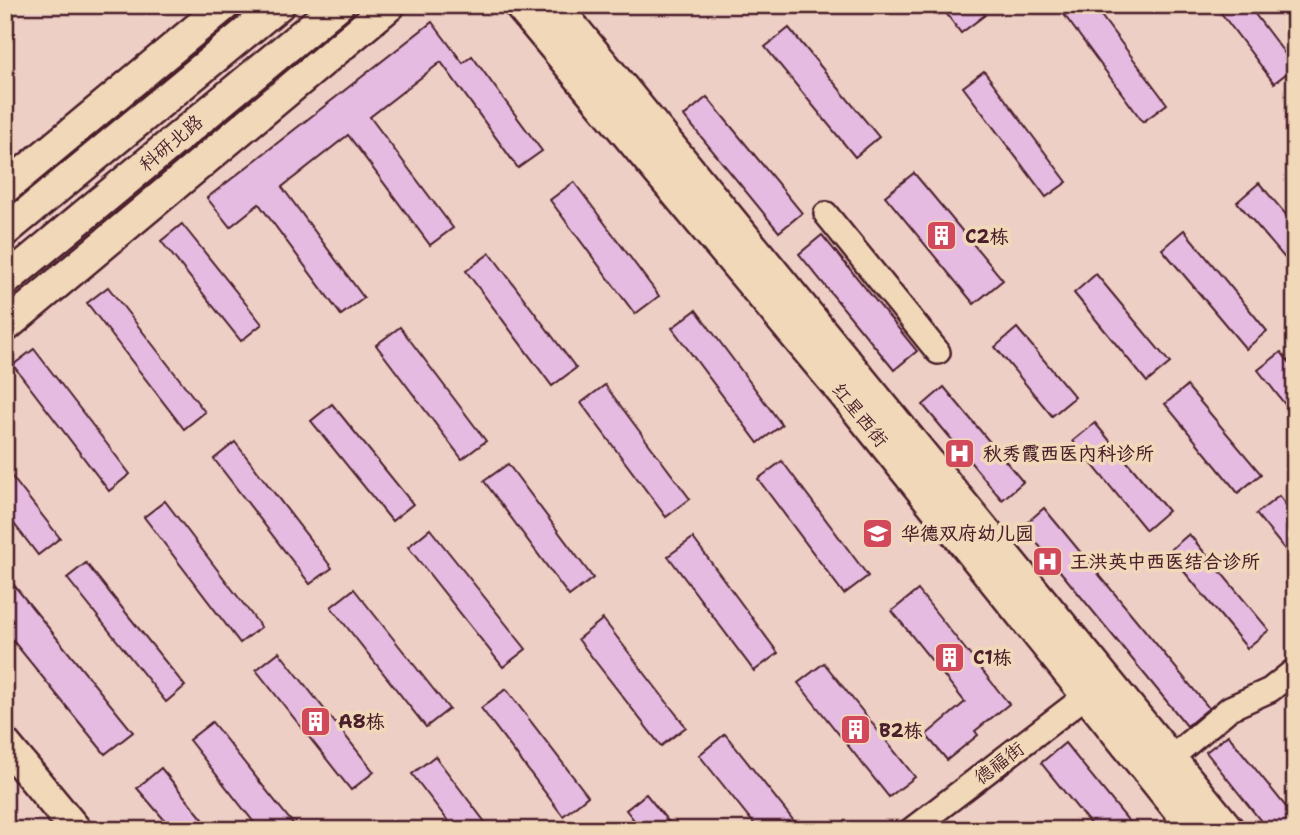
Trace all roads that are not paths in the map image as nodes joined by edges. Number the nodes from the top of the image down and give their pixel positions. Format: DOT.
graph roads {
  1 [pos="225,5"];
  2 [pos="279,5"];
  3 [pos="338,5"];
  4 [pos="390,5"];
  5 [pos="519,5"];
  6 [pos="555,5"];
  7 [pos="623,110"];
  8 [pos="5,188"];
  9 [pos="826,215"];
  10 [pos="5,231"];
  11 [pos="5,281"];
  12 [pos="5,327"];
  13 [pos="938,352"];
  14 [pos="1295,670"];
  15 [pos="1097,687"];
  16 [pos="5,744"];
  17 [pos="1171,758"];
  18 [pos="1189,828"];
  19 [pos="76,830"];
  20 [pos="911,830"];
  21 [pos="1229,830"];
  1 -- 8 [label="main road"];
  2 -- 10 [label="main road, 科研北路"];
  3 -- 11 [label="main road, 科研北路"];
  4 -- 12 [label="main road"];
  5 -- 7 [label="main road, 红星西街"];
  6 -- 7 [label="main road, 红星西街"];
  7 -- 15 [label="main road, 红星西街"];
  9 -- 13 [label="street"];
  14 -- 17 [label="street"];
  15 -- 17 [label="main road, 红星西街"];
  15 -- 18 [label="main road, 红星西街"];
  15 -- 20 [label="street, 德福街"];
  16 -- 19 [label="main road"];
  17 -- 21 [label="main road, 红星西街"];
}
